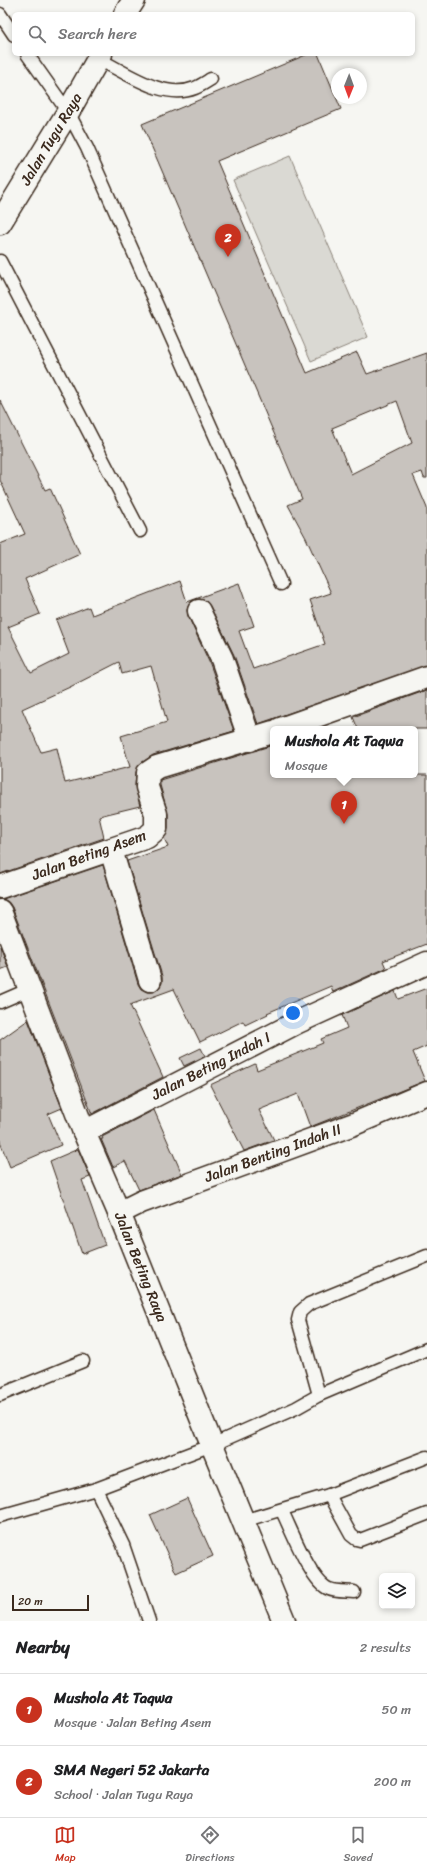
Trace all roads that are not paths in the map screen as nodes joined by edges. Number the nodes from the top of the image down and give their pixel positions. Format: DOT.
graph roads {
  1 [pos="134,0"];
  2 [pos="126,12"];
  3 [pos="0,14"];
  4 [pos="12,32"];
  5 [pos="28,56"];
  6 [pos="99,57"];
  7 [pos="211,79"];
  8 [pos="68,112"];
  9 [pos="0,223"];
  10 [pos="0,261"];
  11 [pos="140,531"];
  12 [pos="281,584"];
  13 [pos="199,611"];
  14 [pos="427,677"];
  15 [pos="288,726"];
  16 [pos="270,733"];
  17 [pos="250,740"];
  18 [pos="111,850"];
  19 [pos="0,887"];
  20 [pos="0,911"];
  21 [pos="427,963"];
  22 [pos="150,980"];
  23 [pos="30,989"];
  24 [pos="0,1002"];
  25 [pos="427,1093"];
  26 [pos="84,1132"];
  27 [pos="119,1213"];
  28 [pos="427,1256"];
  29 [pos="427,1349"];
  30 [pos="83,1362"];
  31 [pos="0,1395"];
  32 [pos="319,1395"];
  33 [pos="212,1445"];
  34 [pos="427,1457"];
  35 [pos="96,1489"];
  36 [pos="329,1495"];
  37 [pos="282,1511"];
  38 [pos="427,1514"];
  39 [pos="0,1516"];
  40 [pos="243,1522"];
  41 [pos="354,1592"];
  42 [pos="149,1621"];
  43 [pos="284,1621"];
  1 -- 2 [label="street"];
  3 -- 4 [label="lane"];
  5 -- 8 [label="lane"];
  6 -- 7 [label="lane"];
  6 -- 8 [label="street, Jalan Tugu Raya"];
  8 -- 9 [label="street, Jalan Tugu Raya"];
  8 -- 12 [label="lane"];
  10 -- 11 [label="lane"];
  13 -- 17 [label="street"];
  14 -- 15 [label="street"];
  16 -- 17 [label="street, Jalan Beting Asem"];
  17 -- 18 [label="street, Jalan Beting Asem"];
  18 -- 19 [label="street, Jalan Beting Asem"];
  18 -- 22 [label="street"];
  20 -- 23 [label="street, Jalan Beting Raya"];
  21 -- 26 [label="street, Jalan Beting Indah I"];
  23 -- 24 [label="lane"];
  23 -- 26 [label="street, Jalan Beting Raya"];
  25 -- 27 [label="street, Jalan Benting Indah II"];
  26 -- 27 [label="street, Jalan Beting Raya"];
  27 -- 33 [label="street, Jalan Beting Raya"];
  28 -- 32 [label="lane"];
  29 -- 32 [label="lane"];
  30 -- 31 [label="lane"];
  32 -- 33 [label="lane"];
  33 -- 35 [label="lane"];
  33 -- 40 [label="street, Jalan Beting Raya"];
  34 -- 36 [label="lane"];
  35 -- 39 [label="lane"];
  35 -- 42 [label="lane"];
  36 -- 37 [label="lane"];
  36 -- 38 [label="lane"];
  37 -- 40 [label="lane"];
  37 -- 41 [label="lane"];
  40 -- 43 [label="street, Jalan Beting Raya"];
}
